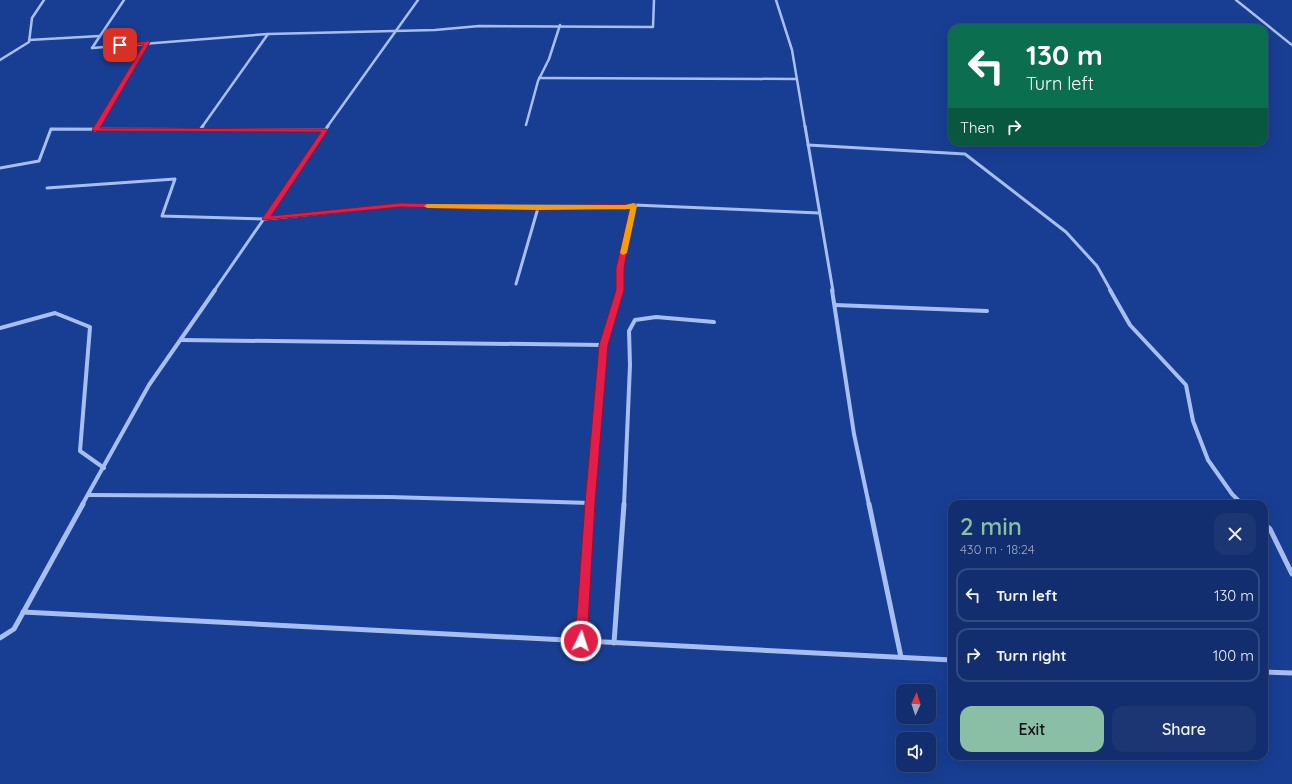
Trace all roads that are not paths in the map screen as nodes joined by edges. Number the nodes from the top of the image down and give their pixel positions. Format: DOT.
graph roads {
  1 [pos="44,0"];
  2 [pos="124,0"];
  3 [pos="418,0"];
  4 [pos="654,0"];
  5 [pos="776,0"];
  6 [pos="1236,0"];
  7 [pos="1266,24"];
  8 [pos="560,25"];
  9 [pos="1268,26"];
  10 [pos="396,31"];
  11 [pos="268,34"];
  12 [pos="100,36"];
  13 [pos="29,40"];
  14 [pos="148,42"];
  15 [pos="1292,45"];
  16 [pos="0,60"];
  17 [pos="539,78"];
  18 [pos="796,79"];
  19 [pos="526,125"];
  20 [pos="96,130"];
  21 [pos="200,130"];
  22 [pos="325,130"];
  23 [pos="808,146"];
  24 [pos="0,168"];
  25 [pos="47,188"];
  26 [pos="634,206"];
  27 [pos="538,208"];
  28 [pos="819,213"];
  29 [pos="265,219"];
  30 [pos="516,284"];
  31 [pos="835,305"];
  32 [pos="986,311"];
  33 [pos="714,322"];
  34 [pos="0,328"];
  35 [pos="181,340"];
  36 [pos="604,345"];
  37 [pos="104,468"];
  38 [pos="89,495"];
  39 [pos="1238,500"];
  40 [pos="590,503"];
  41 [pos="1268,527"];
  42 [pos="1292,574"];
  43 [pos="23,612"];
  44 [pos="0,638"];
  45 [pos="581,641"];
  46 [pos="614,643"];
  47 [pos="901,657"];
  48 [pos="948,660"];
  49 [pos="1268,672"];
  50 [pos="1292,674"];
  1 -- 13 [label="street"];
  2 -- 12 [label="street"];
  3 -- 10 [label="street"];
  4 -- 8 [label="street"];
  5 -- 18 [label="street"];
  6 -- 7 [label="street"];
  8 -- 10 [label="street"];
  8 -- 17 [label="street"];
  9 -- 15 [label="street"];
  10 -- 11 [label="street"];
  10 -- 22 [label="street"];
  11 -- 14 [label="street"];
  11 -- 21 [label="street"];
  12 -- 13 [label="street"];
  12 -- 14 [label="street"];
  13 -- 16 [label="street"];
  14 -- 20 [label="street"];
  17 -- 18 [label="street"];
  17 -- 19 [label="street"];
  18 -- 23 [label="street"];
  20 -- 21 [label="street"];
  20 -- 24 [label="street"];
  21 -- 22 [label="street"];
  22 -- 29 [label="street"];
  23 -- 28 [label="street"];
  23 -- 39 [label="street"];
  25 -- 29 [label="street"];
  26 -- 27 [label="street"];
  26 -- 28 [label="street"];
  26 -- 36 [label="street"];
  27 -- 29 [label="street"];
  27 -- 30 [label="street"];
  28 -- 31 [label="street"];
  29 -- 35 [label="street"];
  31 -- 32 [label="street"];
  31 -- 47 [label="street"];
  33 -- 46 [label="street"];
  34 -- 37 [label="street"];
  35 -- 36 [label="street"];
  35 -- 37 [label="street"];
  36 -- 40 [label="street"];
  37 -- 38 [label="street"];
  38 -- 40 [label="street"];
  38 -- 43 [label="street"];
  40 -- 45 [label="street"];
  41 -- 42 [label="street"];
  43 -- 44 [label="street"];
  43 -- 45 [label="street"];
  45 -- 46 [label="street"];
  46 -- 47 [label="street"];
  47 -- 48 [label="street"];
  49 -- 50 [label="street"];
}
